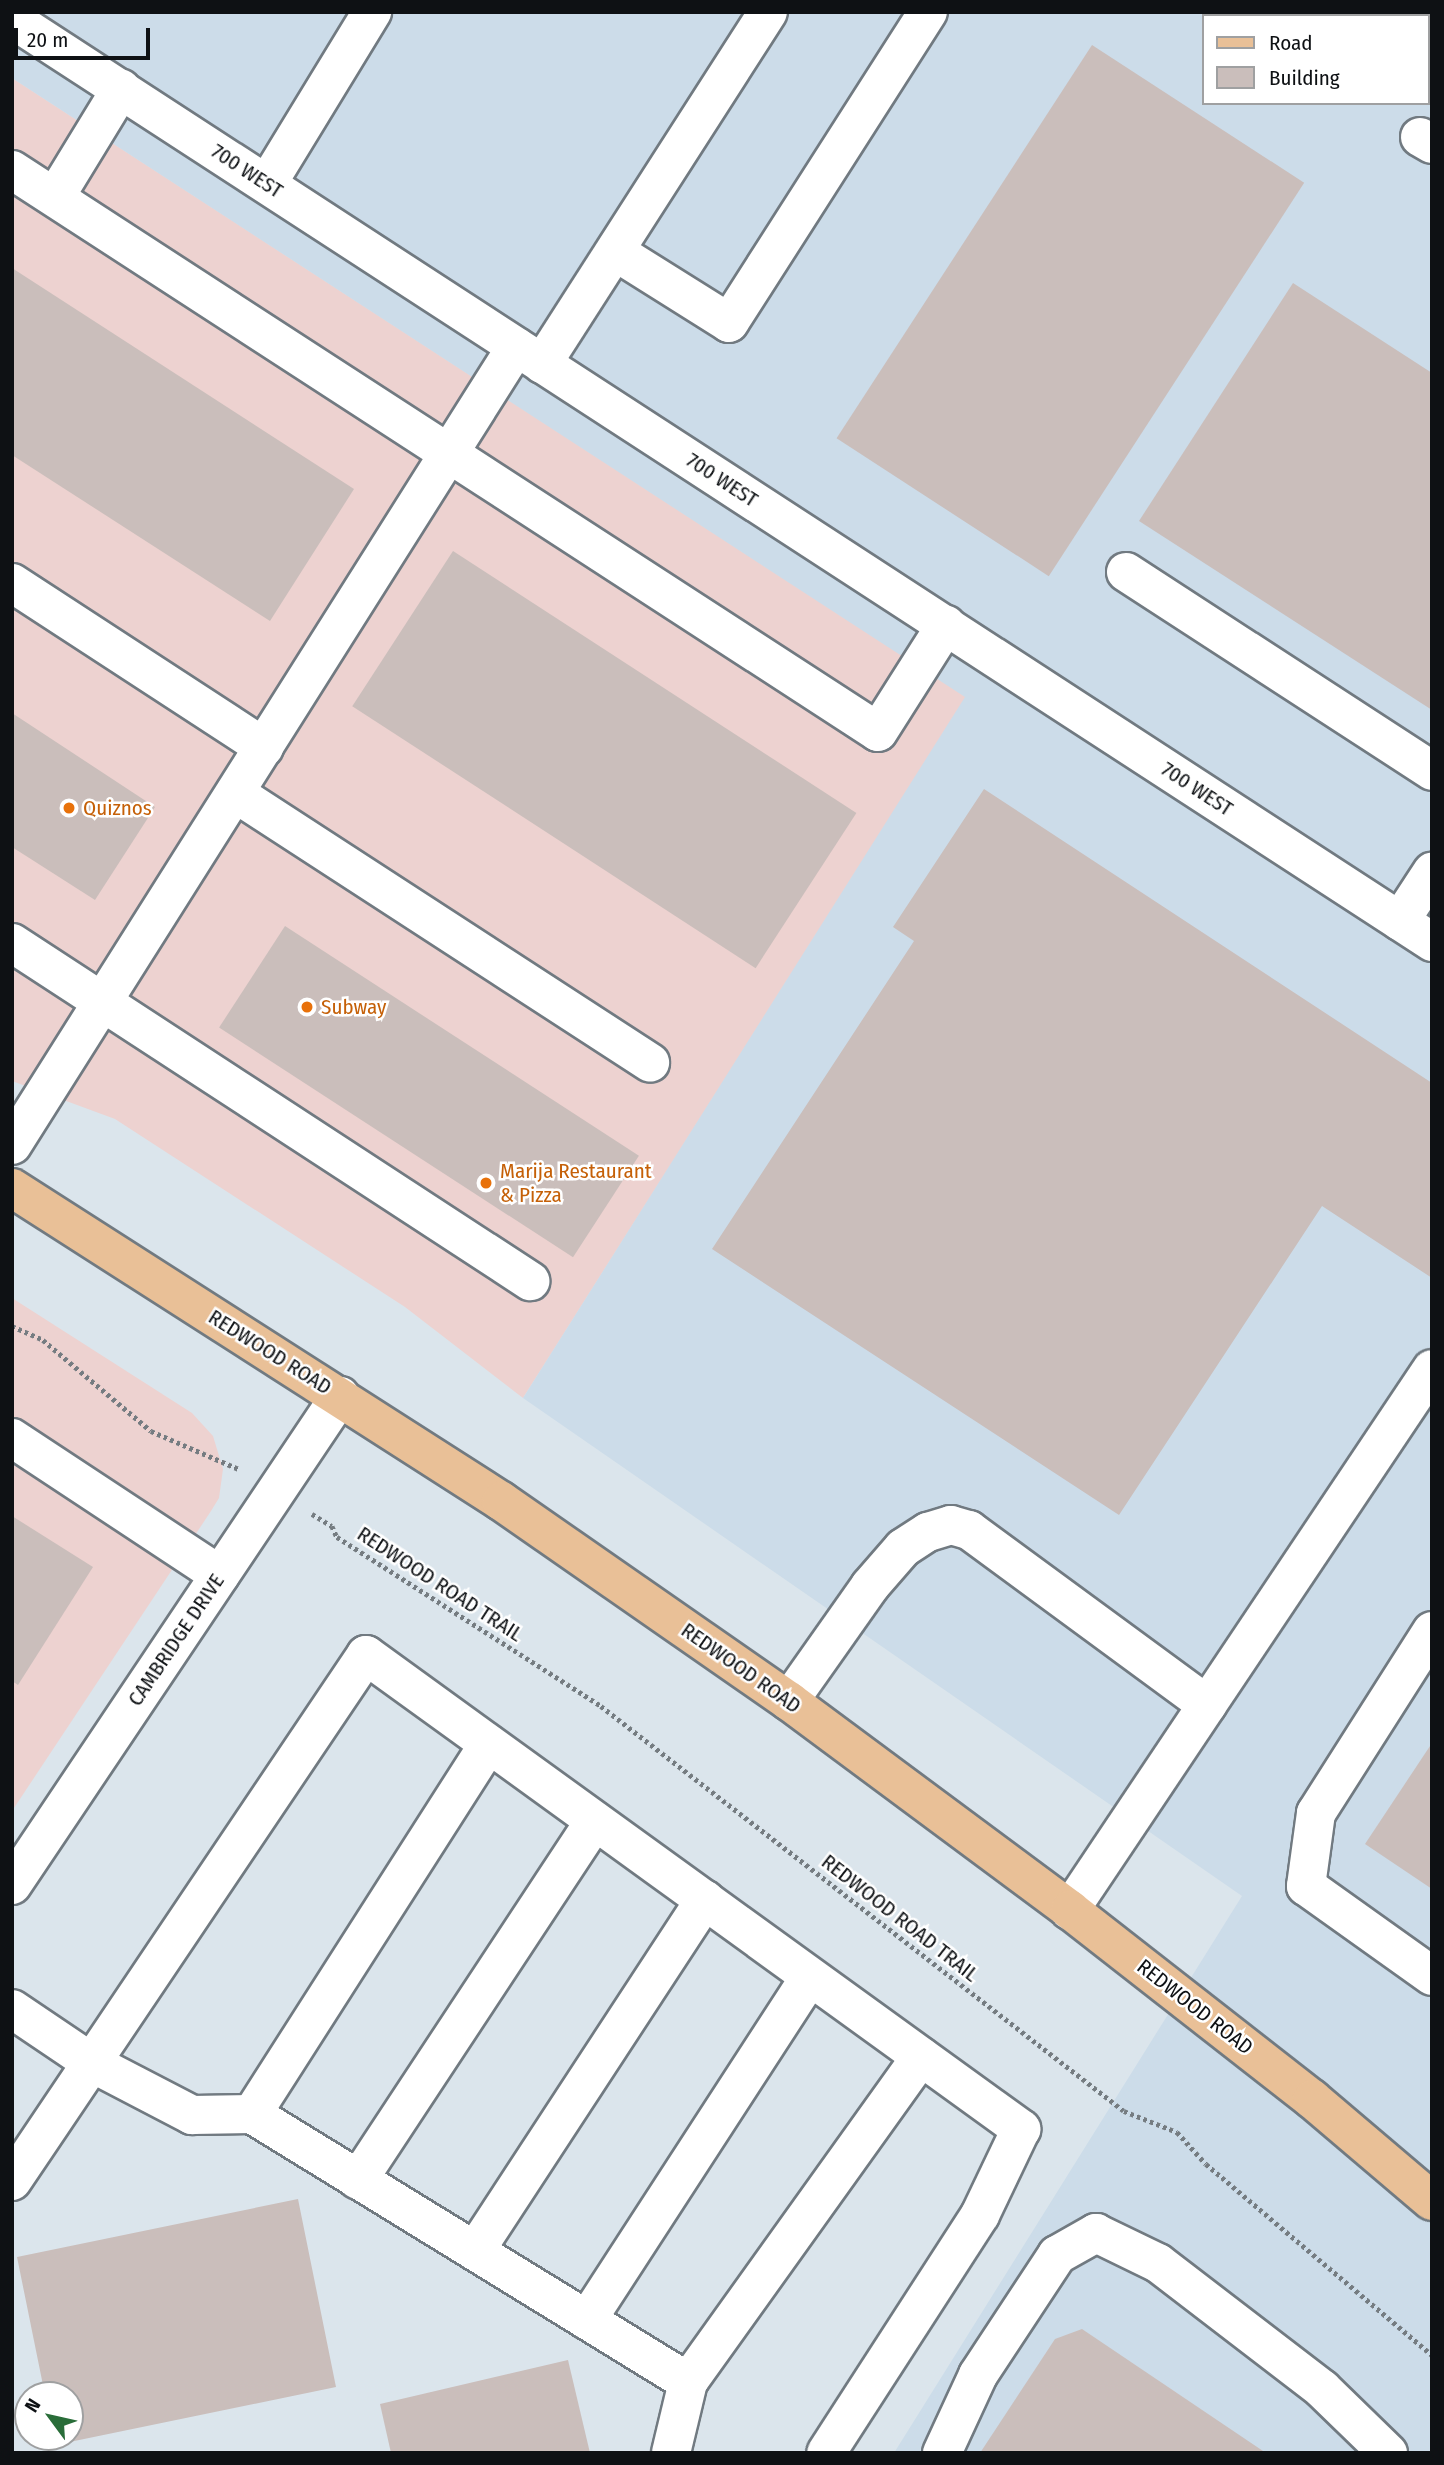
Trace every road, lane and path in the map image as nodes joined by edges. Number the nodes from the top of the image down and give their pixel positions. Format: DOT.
graph roads {
  1 [pos="372,12"];
  2 [pos="768,12"];
  3 [pos="928,12"];
  4 [pos="12,19"];
  5 [pos="121,89"];
  6 [pos="12,170"];
  7 [pos="267,184"];
  8 [pos="55,197"];
  9 [pos="616,252"];
  10 [pos="529,355"];
  11 [pos="450,452"];
  12 [pos="1126,572"];
  13 [pos="12,583"];
  14 [pos="946,625"];
  15 [pos="264,747"];
  16 [pos="1432,771"];
  17 [pos="235,793"];
  18 [pos="1432,872"];
  19 [pos="1400,921"];
  20 [pos="1432,942"];
  21 [pos="12,943"];
  22 [pos="103,1002"];
  23 [pos="650,1063"];
  24 [pos="12,1144"];
  25 [pos="12,1188"];
  26 [pos="530,1281"];
  27 [pos="12,1326"];
  28 [pos="1432,1369"];
  29 [pos="340,1396"];
  30 [pos="12,1438"];
  31 [pos="218,1457"];
  32 [pos="332,1526"];
  33 [pos="220,1575"];
  34 [pos="1432,1631"];
  35 [pos="789,1701"];
  36 [pos="1207,1705"];
  37 [pos="489,1744"];
  38 [pos="595,1821"];
  39 [pos="19,1860"];
  40 [pos="705,1900"];
  41 [pos="1070,1910"];
  42 [pos="1432,1976"];
  43 [pos="810,1977"];
  44 [pos="12,2009"];
  45 [pos="921,2057"];
  46 [pos="92,2063"];
  47 [pos="252,2114"];
  48 [pos="358,2180"];
  49 [pos="12,2181"];
  50 [pos="1432,2201"];
  51 [pos="475,2251"];
  52 [pos="587,2320"];
  53 [pos="1432,2354"];
  54 [pos="688,2382"];
  55 [pos="1380,2450"];
  56 [pos="671,2453"];
  57 [pos="826,2453"];
  58 [pos="942,2453"];
  1 -- 7 [label="street"];
  2 -- 9 [label="street"];
  3 -- 9 [label="street"];
  4 -- 5 [label="street, 700 WEST"];
  5 -- 7 [label="street, 700 WEST"];
  5 -- 8 [label="street"];
  6 -- 8 [label="street"];
  7 -- 10 [label="street, 700 WEST"];
  8 -- 11 [label="street"];
  9 -- 10 [label="street"];
  10 -- 11 [label="street"];
  10 -- 14 [label="street, 700 WEST"];
  11 -- 14 [label="street"];
  11 -- 15 [label="street"];
  12 -- 16 [label="street"];
  13 -- 15 [label="street"];
  14 -- 19 [label="street, 700 WEST"];
  15 -- 17 [label="street"];
  17 -- 22 [label="street"];
  17 -- 23 [label="street"];
  18 -- 19 [label="street"];
  19 -- 20 [label="street, 700 WEST"];
  21 -- 22 [label="street"];
  22 -- 24 [label="street"];
  22 -- 26 [label="street"];
  25 -- 29 [label="main road, REDWOOD ROAD"];
  27 -- 31 [label="path"];
  28 -- 36 [label="street"];
  29 -- 33 [label="street, CAMBRIDGE DRIVE"];
  29 -- 35 [label="main road, REDWOOD ROAD"];
  30 -- 33 [label="street"];
  32 -- 53 [label="path, REDWOOD ROAD TRAIL"];
  33 -- 39 [label="street, CAMBRIDGE DRIVE"];
  34 -- 42 [label="street"];
  35 -- 36 [label="street"];
  35 -- 41 [label="main road, REDWOOD ROAD"];
  36 -- 41 [label="street"];
  37 -- 38 [label="street"];
  37 -- 46 [label="street"];
  37 -- 47 [label="street"];
  38 -- 40 [label="street"];
  38 -- 48 [label="street"];
  40 -- 43 [label="street"];
  40 -- 51 [label="street"];
  41 -- 50 [label="main road, REDWOOD ROAD"];
  43 -- 45 [label="street"];
  43 -- 52 [label="street"];
  44 -- 46 [label="street"];
  45 -- 54 [label="street"];
  45 -- 57 [label="street"];
  46 -- 47 [label="street"];
  46 -- 49 [label="street"];
  47 -- 48 [label="street"];
  48 -- 51 [label="street"];
  51 -- 52 [label="street"];
  52 -- 54 [label="street"];
  54 -- 56 [label="street"];
  55 -- 58 [label="street"];
}
